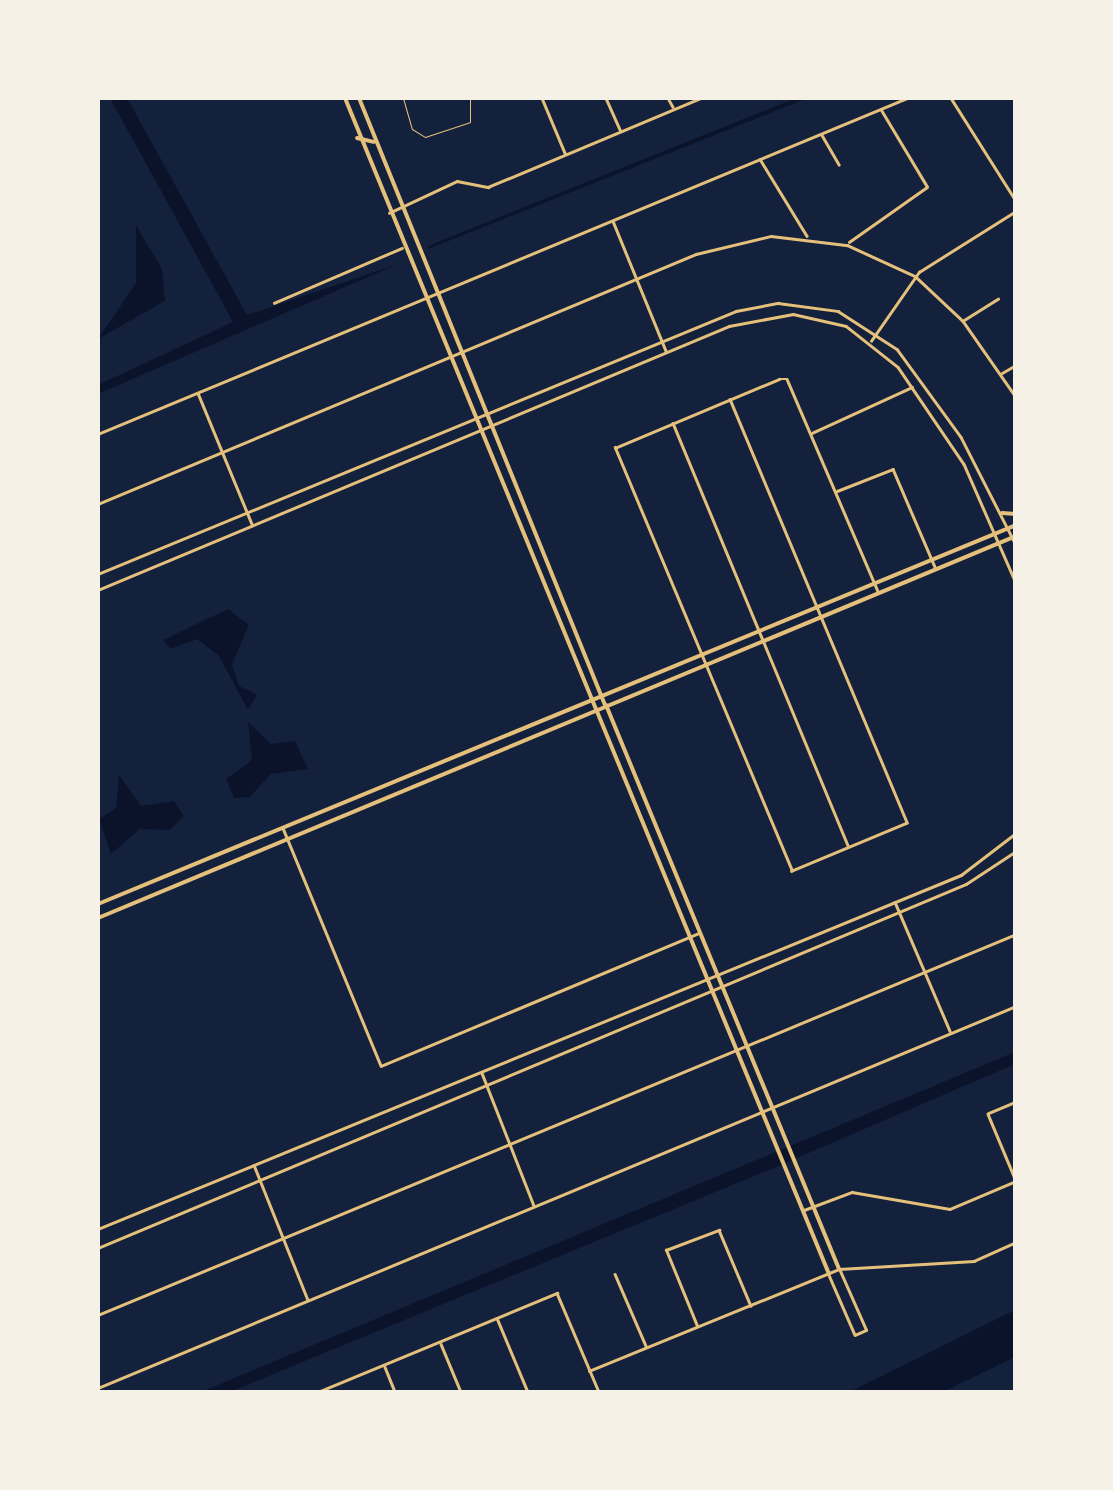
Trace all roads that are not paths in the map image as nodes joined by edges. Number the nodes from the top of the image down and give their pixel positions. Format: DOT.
graph roads {
  1 [pos="345,98"];
  2 [pos="359,98"];
  3 [pos="403,98"];
  4 [pos="470,98"];
  5 [pos="542,98"];
  6 [pos="606,98"];
  7 [pos="668,98"];
  8 [pos="701,98"];
  9 [pos="908,98"];
  10 [pos="951,98"];
  11 [pos="880,108"];
  12 [pos="673,109"];
  13 [pos="620,132"];
  14 [pos="821,134"];
  15 [pos="357,138"];
  16 [pos="374,142"];
  17 [pos="566,154"];
  18 [pos="760,159"];
  19 [pos="839,164"];
  20 [pos="389,178"];
  21 [pos="378,190"];
  22 [pos="1016,201"];
  23 [pos="400,206"];
  24 [pos="1016,210"];
  25 [pos="389,213"];
  26 [pos="612,221"];
  27 [pos="807,238"];
  28 [pos="847,245"];
  29 [pos="402,248"];
  30 [pos="915,276"];
  31 [pos="637,280"];
  32 [pos="435,294"];
  33 [pos="424,298"];
  34 [pos="998,299"];
  35 [pos="274,303"];
  36 [pos="963,321"];
  37 [pos="877,331"];
  38 [pos="871,341"];
  39 [pos="662,342"];
  40 [pos="667,352"];
  41 [pos="460,354"];
  42 [pos="449,358"];
  43 [pos="1016,365"];
  44 [pos="1001,374"];
  45 [pos="913,386"];
  46 [pos="198,392"];
  47 [pos="1016,397"];
  48 [pos="730,399"];
  49 [pos="485,414"];
  50 [pos="474,419"];
  51 [pos="673,424"];
  52 [pos="490,426"];
  53 [pos="479,431"];
  54 [pos="812,433"];
  55 [pos="98,434"];
  56 [pos="222,451"];
  57 [pos="505,465"];
  58 [pos="495,470"];
  59 [pos="836,492"];
  60 [pos="98,504"];
  61 [pos="247,512"];
  62 [pos="1002,513"];
  63 [pos="1016,514"];
  64 [pos="528,520"];
  65 [pos="518,524"];
  66 [pos="1016,525"];
  67 [pos="253,526"];
  68 [pos="1008,528"];
  69 [pos="996,532"];
  70 [pos="1014,537"];
  71 [pos="1000,542"];
  72 [pos="1016,545"];
  73 [pos="932,559"];
  74 [pos="936,568"];
  75 [pos="550,571"];
  76 [pos="98,574"];
  77 [pos="539,576"];
  78 [pos="874,582"];
  79 [pos="1016,583"];
  80 [pos="98,590"];
  81 [pos="878,592"];
  82 [pos="816,606"];
  83 [pos="821,617"];
  84 [pos="571,622"];
  85 [pos="561,626"];
  86 [pos="759,630"];
  87 [pos="763,640"];
  88 [pos="702,654"];
  89 [pos="706,664"];
  90 [pos="623,686"];
  91 [pos="601,695"];
  92 [pos="627,696"];
  93 [pos="591,699"];
  94 [pos="606,706"];
  95 [pos="596,710"];
  96 [pos="372,789"];
  97 [pos="378,802"];
  98 [pos="282,827"];
  99 [pos="1016,833"];
  100 [pos="287,839"];
  101 [pos="849,847"];
  102 [pos="1016,850"];
  103 [pos="203,860"];
  104 [pos="208,872"];
  105 [pos="112,898"];
  106 [pos="895,902"];
  107 [pos="98,904"];
  108 [pos="117,910"];
  109 [pos="900,913"];
  110 [pos="98,918"];
  111 [pos="701,932"];
  112 [pos="1016,934"];
  113 [pos="690,937"];
  114 [pos="925,973"];
  115 [pos="718,974"];
  116 [pos="707,978"];
  117 [pos="724,988"];
  118 [pos="713,992"];
  119 [pos="1016,1006"];
  120 [pos="951,1033"];
  121 [pos="747,1046"];
  122 [pos="736,1051"];
  123 [pos="481,1072"];
  124 [pos="487,1086"];
  125 [pos="1016,1102"];
  126 [pos="772,1106"];
  127 [pos="761,1111"];
  128 [pos="511,1144"];
  129 [pos="253,1164"];
  130 [pos="258,1180"];
  131 [pos="1015,1181"];
  132 [pos="534,1206"];
  133 [pos="813,1206"];
  134 [pos="802,1211"];
  135 [pos="98,1230"];
  136 [pos="283,1240"];
  137 [pos="1016,1242"];
  138 [pos="98,1248"];
  139 [pos="839,1269"];
  140 [pos="615,1274"];
  141 [pos="829,1274"];
  142 [pos="308,1300"];
  143 [pos="751,1306"];
  144 [pos="98,1315"];
  145 [pos="496,1317"];
  146 [pos="698,1328"];
  147 [pos="440,1343"];
  148 [pos="647,1348"];
  149 [pos="384,1366"];
  150 [pos="589,1371"];
  151 [pos="98,1388"];
  152 [pos="328,1390"];
  153 [pos="318,1392"];
  154 [pos="395,1392"];
  155 [pos="460,1392"];
  156 [pos="528,1392"];
  157 [pos="599,1392"];
  1 -- 15 [label="main road"];
  2 -- 16 [label="main road"];
  3 -- 4 [label="lane"];
  5 -- 17 [label="street"];
  6 -- 13 [label="street"];
  7 -- 12 [label="street"];
  8 -- 12 [label="street"];
  9 -- 11 [label="street"];
  10 -- 22 [label="street"];
  11 -- 14 [label="street"];
  11 -- 28 [label="street"];
  12 -- 13 [label="street"];
  13 -- 17 [label="street"];
  14 -- 18 [label="street"];
  14 -- 19 [label="street"];
  15 -- 16 [label="main road"];
  15 -- 21 [label="main road"];
  16 -- 20 [label="main road"];
  17 -- 23 [label="street"];
  18 -- 26 [label="street"];
  18 -- 27 [label="street"];
  20 -- 21 [label="main road"];
  20 -- 23 [label="main road"];
  21 -- 25 [label="main road"];
  23 -- 25 [label="street"];
  23 -- 32 [label="main road"];
  24 -- 30 [label="street"];
  25 -- 29 [label="main road"];
  26 -- 31 [label="street"];
  26 -- 32 [label="street"];
  27 -- 28 [label="street"];
  27 -- 31 [label="street"];
  28 -- 30 [label="street"];
  29 -- 33 [label="main road"];
  29 -- 35 [label="street"];
  30 -- 36 [label="street"];
  30 -- 37 [label="street"];
  31 -- 39 [label="street"];
  31 -- 41 [label="street"];
  32 -- 33 [label="street"];
  32 -- 41 [label="main road"];
  33 -- 42 [label="main road"];
  33 -- 46 [label="street"];
  34 -- 36 [label="street"];
  36 -- 44 [label="street"];
  37 -- 38 [label="street"];
  37 -- 39 [label="street"];
  37 -- 62 [label="street"];
  38 -- 40 [label="street"];
  38 -- 45 [label="street"];
  39 -- 40 [label="street"];
  39 -- 49 [label="street"];
  40 -- 52 [label="street"];
  41 -- 42 [label="street"];
  41 -- 49 [label="main road"];
  42 -- 50 [label="main road"];
  42 -- 56 [label="street"];
  43 -- 44 [label="street"];
  44 -- 47 [label="street"];
  45 -- 54 [label="street"];
  45 -- 69 [label="street"];
  46 -- 55 [label="street"];
  46 -- 56 [label="street"];
  48 -- 51 [label="street"];
  48 -- 54 [label="street"];
  48 -- 82 [label="street"];
  49 -- 50 [label="street"];
  49 -- 52 [label="main road"];
  50 -- 53 [label="main road"];
  50 -- 61 [label="street"];
  51 -- 86 [label="street"];
  51 -- 88 [label="street"];
  52 -- 53 [label="street"];
  52 -- 57 [label="main road"];
  53 -- 58 [label="main road"];
  53 -- 67 [label="street"];
  54 -- 59 [label="street"];
  56 -- 60 [label="street"];
  56 -- 61 [label="street"];
  57 -- 58 [label="main road"];
  57 -- 64 [label="main road"];
  58 -- 65 [label="main road"];
  59 -- 73 [label="street"];
  59 -- 78 [label="street"];
  61 -- 67 [label="street"];
  61 -- 76 [label="street"];
  62 -- 63 [label="main road"];
  62 -- 68 [label="street"];
  64 -- 65 [label="main road"];
  64 -- 75 [label="main road"];
  65 -- 77 [label="main road"];
  66 -- 68 [label="main road"];
  67 -- 80 [label="street"];
  68 -- 69 [label="main road"];
  68 -- 70 [label="street"];
  69 -- 71 [label="street"];
  69 -- 73 [label="main road"];
  70 -- 71 [label="main road"];
  70 -- 72 [label="street"];
  71 -- 74 [label="main road"];
  71 -- 79 [label="street"];
  73 -- 74 [label="street"];
  73 -- 78 [label="main road"];
  74 -- 81 [label="main road"];
  75 -- 77 [label="main road"];
  75 -- 84 [label="main road"];
  77 -- 85 [label="main road"];
  78 -- 81 [label="street"];
  78 -- 82 [label="main road"];
  81 -- 83 [label="main road"];
  82 -- 83 [label="street"];
  82 -- 86 [label="main road"];
  83 -- 87 [label="main road"];
  83 -- 101 [label="street"];
  84 -- 85 [label="main road"];
  84 -- 91 [label="main road"];
  85 -- 93 [label="main road"];
  86 -- 87 [label="street"];
  86 -- 88 [label="main road"];
  87 -- 89 [label="main road"];
  87 -- 101 [label="street"];
  88 -- 89 [label="street"];
  88 -- 90 [label="main road"];
  89 -- 92 [label="main road"];
  89 -- 101 [label="street"];
  90 -- 91 [label="main road"];
  90 -- 92 [label="main road"];
  91 -- 93 [label="main road"];
  91 -- 94 [label="main road"];
  92 -- 94 [label="main road"];
  93 -- 95 [label="main road"];
  93 -- 96 [label="main road"];
  94 -- 95 [label="main road"];
  94 -- 111 [label="main road"];
  95 -- 97 [label="main road"];
  95 -- 113 [label="main road"];
  96 -- 97 [label="main road"];
  96 -- 98 [label="main road"];
  97 -- 100 [label="main road"];
  98 -- 100 [label="street"];
  98 -- 103 [label="main road"];
  99 -- 106 [label="street"];
  100 -- 104 [label="main road"];
  100 -- 113 [label="street"];
  102 -- 109 [label="street"];
  103 -- 104 [label="main road"];
  103 -- 105 [label="main road"];
  104 -- 108 [label="main road"];
  105 -- 107 [label="main road"];
  105 -- 108 [label="main road"];
  106 -- 109 [label="street"];
  106 -- 115 [label="street"];
  108 -- 110 [label="main road"];
  109 -- 114 [label="street"];
  109 -- 117 [label="street"];
  111 -- 113 [label="street"];
  111 -- 115 [label="main road"];
  112 -- 114 [label="street"];
  113 -- 116 [label="main road"];
  114 -- 120 [label="street"];
  114 -- 121 [label="street"];
  115 -- 116 [label="street"];
  115 -- 117 [label="main road"];
  116 -- 118 [label="main road"];
  116 -- 123 [label="street"];
  117 -- 118 [label="street"];
  117 -- 121 [label="main road"];
  118 -- 122 [label="main road"];
  118 -- 124 [label="street"];
  119 -- 120 [label="street"];
  120 -- 126 [label="street"];
  121 -- 122 [label="street"];
  121 -- 126 [label="main road"];
  122 -- 127 [label="main road"];
  122 -- 128 [label="street"];
  123 -- 124 [label="street"];
  123 -- 129 [label="street"];
  124 -- 128 [label="street"];
  124 -- 130 [label="street"];
  125 -- 131 [label="street"];
  126 -- 127 [label="street"];
  126 -- 133 [label="main road"];
  127 -- 132 [label="street"];
  127 -- 134 [label="main road"];
  128 -- 132 [label="street"];
  128 -- 136 [label="street"];
  129 -- 130 [label="street"];
  129 -- 135 [label="street"];
  130 -- 136 [label="street"];
  130 -- 138 [label="street"];
  131 -- 133 [label="street"];
  132 -- 142 [label="street"];
  133 -- 134 [label="street"];
  133 -- 139 [label="main road"];
  134 -- 141 [label="main road"];
  136 -- 142 [label="street"];
  136 -- 144 [label="street"];
  137 -- 139 [label="street"];
  139 -- 141 [label="street"];
  139 -- 141 [label="street"];
  140 -- 148 [label="street"];
  141 -- 143 [label="street"];
  142 -- 151 [label="street"];
  143 -- 146 [label="street"];
  143 -- 146 [label="street"];
  145 -- 147 [label="street"];
  145 -- 150 [label="street"];
  145 -- 156 [label="street"];
  146 -- 148 [label="street"];
  147 -- 149 [label="street"];
  147 -- 155 [label="street"];
  148 -- 150 [label="street"];
  149 -- 152 [label="street"];
  149 -- 154 [label="street"];
  150 -- 157 [label="street"];
  152 -- 153 [label="street"];
}
